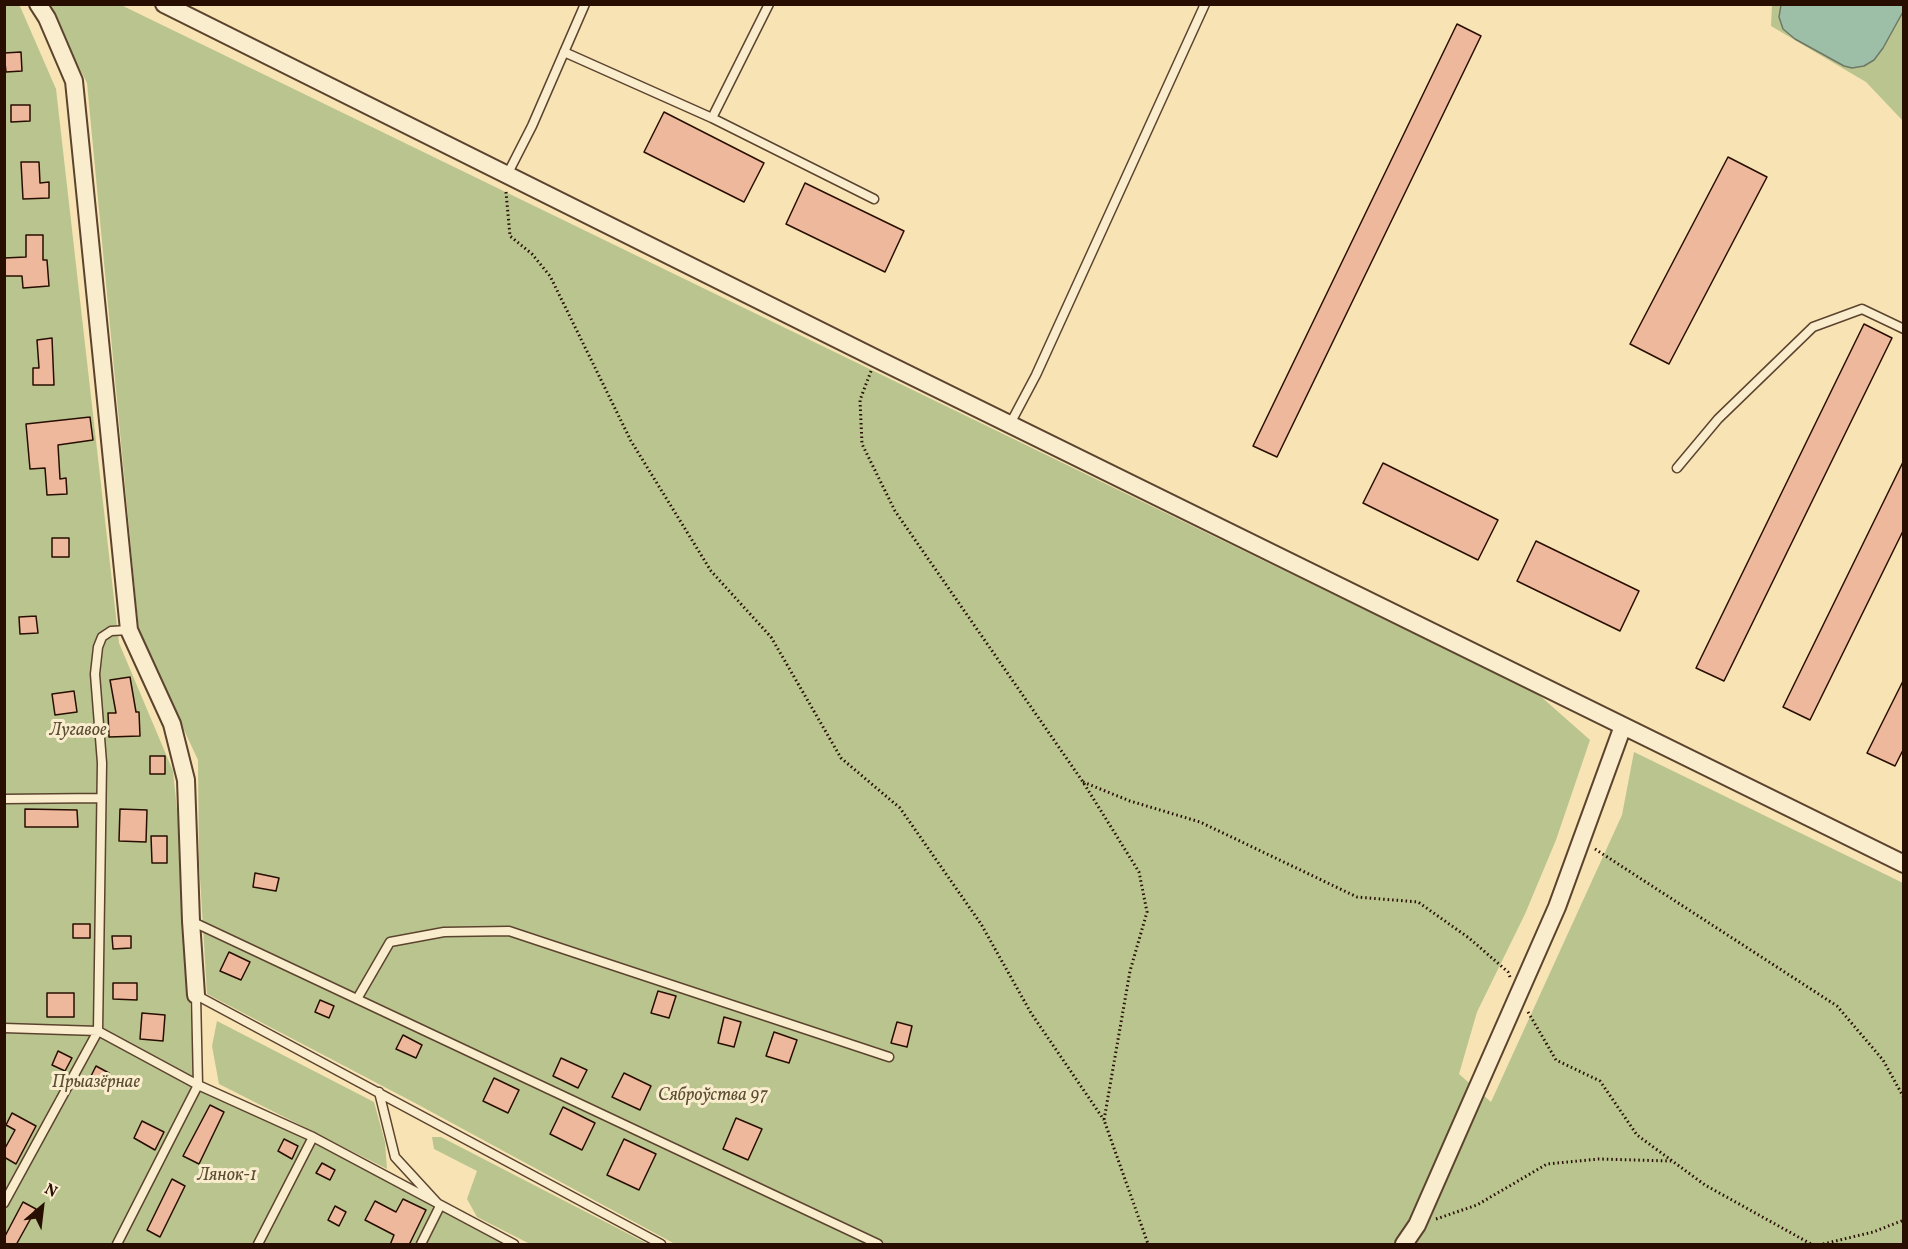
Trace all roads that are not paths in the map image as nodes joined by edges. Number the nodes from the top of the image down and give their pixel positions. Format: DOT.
graph roads {
  1 [pos="39,4"];
  2 [pos="164,4"];
  3 [pos="585,4"];
  4 [pos="769,4"];
  5 [pos="1205,4"];
  6 [pos="564,52"];
  7 [pos="712,118"];
  8 [pos="507,176"];
  9 [pos="874,199"];
  10 [pos="1904,329"];
  11 [pos="1010,424"];
  12 [pos="1677,468"];
  13 [pos="129,630"];
  14 [pos="1623,726"];
  15 [pos="101,798"];
  16 [pos="4,799"];
  17 [pos="1904,864"];
  18 [pos="191,921"];
  19 [pos="196,995"];
  20 [pos="357,999"];
  21 [pos="4,1028"];
  22 [pos="98,1031"];
  23 [pos="889,1058"];
  24 [pos="198,1085"];
  25 [pos="379,1092"];
  26 [pos="313,1137"];
  27 [pos="4,1203"];
  28 [pos="440,1206"];
  29 [pos="117,1245"];
  30 [pos="258,1245"];
  31 [pos="421,1245"];
  32 [pos="514,1245"];
  33 [pos="661,1245"];
  34 [pos="878,1245"];
  35 [pos="1404,1245"];
  1 -- 13 [label="street"];
  2 -- 8 [label="street"];
  3 -- 6 [label="lane"];
  4 -- 7 [label="lane"];
  5 -- 11 [label="lane"];
  6 -- 7 [label="lane"];
  6 -- 8 [label="lane"];
  7 -- 9 [label="lane"];
  8 -- 11 [label="street"];
  10 -- 12 [label="lane"];
  11 -- 14 [label="street"];
  13 -- 15 [label="lane"];
  13 -- 18 [label="street"];
  14 -- 17 [label="street"];
  14 -- 35 [label="street"];
  15 -- 16 [label="lane"];
  15 -- 22 [label="lane"];
  18 -- 19 [label="street"];
  18 -- 20 [label="lane"];
  19 -- 24 [label="lane"];
  19 -- 25 [label="lane"];
  20 -- 23 [label="lane"];
  20 -- 34 [label="lane"];
  21 -- 22 [label="lane"];
  22 -- 24 [label="lane"];
  22 -- 27 [label="lane"];
  24 -- 26 [label="lane"];
  24 -- 29 [label="lane"];
  25 -- 28 [label="lane"];
  25 -- 33 [label="lane"];
  26 -- 28 [label="lane"];
  26 -- 30 [label="lane"];
  28 -- 31 [label="lane"];
  28 -- 32 [label="lane"];
}
